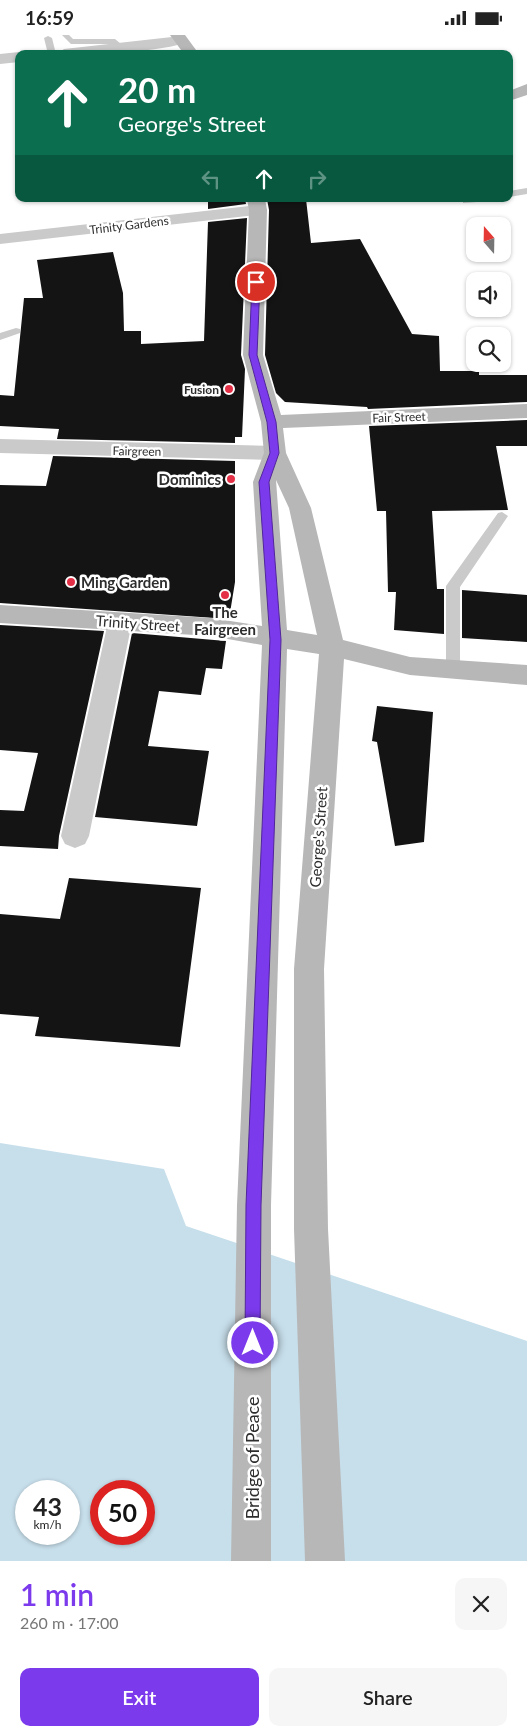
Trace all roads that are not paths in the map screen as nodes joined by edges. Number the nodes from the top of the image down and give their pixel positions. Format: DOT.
graph roads {
  1 [pos="65,36"];
  2 [pos="48,38"];
  3 [pos="179,38"];
  4 [pos="123,49"];
  5 [pos="51,50"];
  6 [pos="111,50"];
  7 [pos="189,50"];
  8 [pos="15,57"];
  9 [pos="0,59"];
  10 [pos="527,89"];
  11 [pos="513,94"];
  12 [pos="527,191"];
  13 [pos="513,193"];
  14 [pos="257,204"];
  15 [pos="0,239"];
  16 [pos="16,331"];
  17 [pos="0,337"];
  18 [pos="527,411"];
  19 [pos="272,422"];
  20 [pos="0,446"];
  21 [pos="274,453"];
  22 [pos="502,516"];
  23 [pos="0,614"];
  24 [pos="120,622"];
  25 [pos="276,640"];
  26 [pos="332,647"];
  27 [pos="453,669"];
  28 [pos="527,675"];
  29 [pos="75,836"];
  30 [pos="254,1205"];
  31 [pos="251,1561"];
  32 [pos="325,1561"];
  1 -- 4 [label="lane"];
  2 -- 5 [label="lane"];
  3 -- 4 [label="street"];
  3 -- 7 [label="main road"];
  4 -- 6 [label="street"];
  8 -- 9 [label="street"];
  10 -- 11 [label="main road"];
  12 -- 13 [label="lane"];
  14 -- 15 [label="street, Trinity Gardens"];
  14 -- 19 [label="main road, George's Street"];
  16 -- 17 [label="lane"];
  18 -- 19 [label="main road, Fair Street"];
  19 -- 21 [label="main road, George's Street"];
  20 -- 21 [label="street, Fairgreen"];
  21 -- 25 [label="main road, George's Street"];
  21 -- 26 [label="main road, George's Street"];
  22 -- 27 [label="lane"];
  23 -- 24 [label="main road, Trinity Street"];
  24 -- 25 [label="main road, Trinity Street"];
  24 -- 29 [label="street"];
  25 -- 26 [label="main road, Trinity Street"];
  25 -- 30 [label="main road, George's Street"];
  26 -- 27 [label="main road, Trinity Street"];
  26 -- 32 [label="main road, George's Street"];
  27 -- 28 [label="main road, Trinity Street"];
  30 -- 31 [label="main road, Bridge of Peace"];
}
